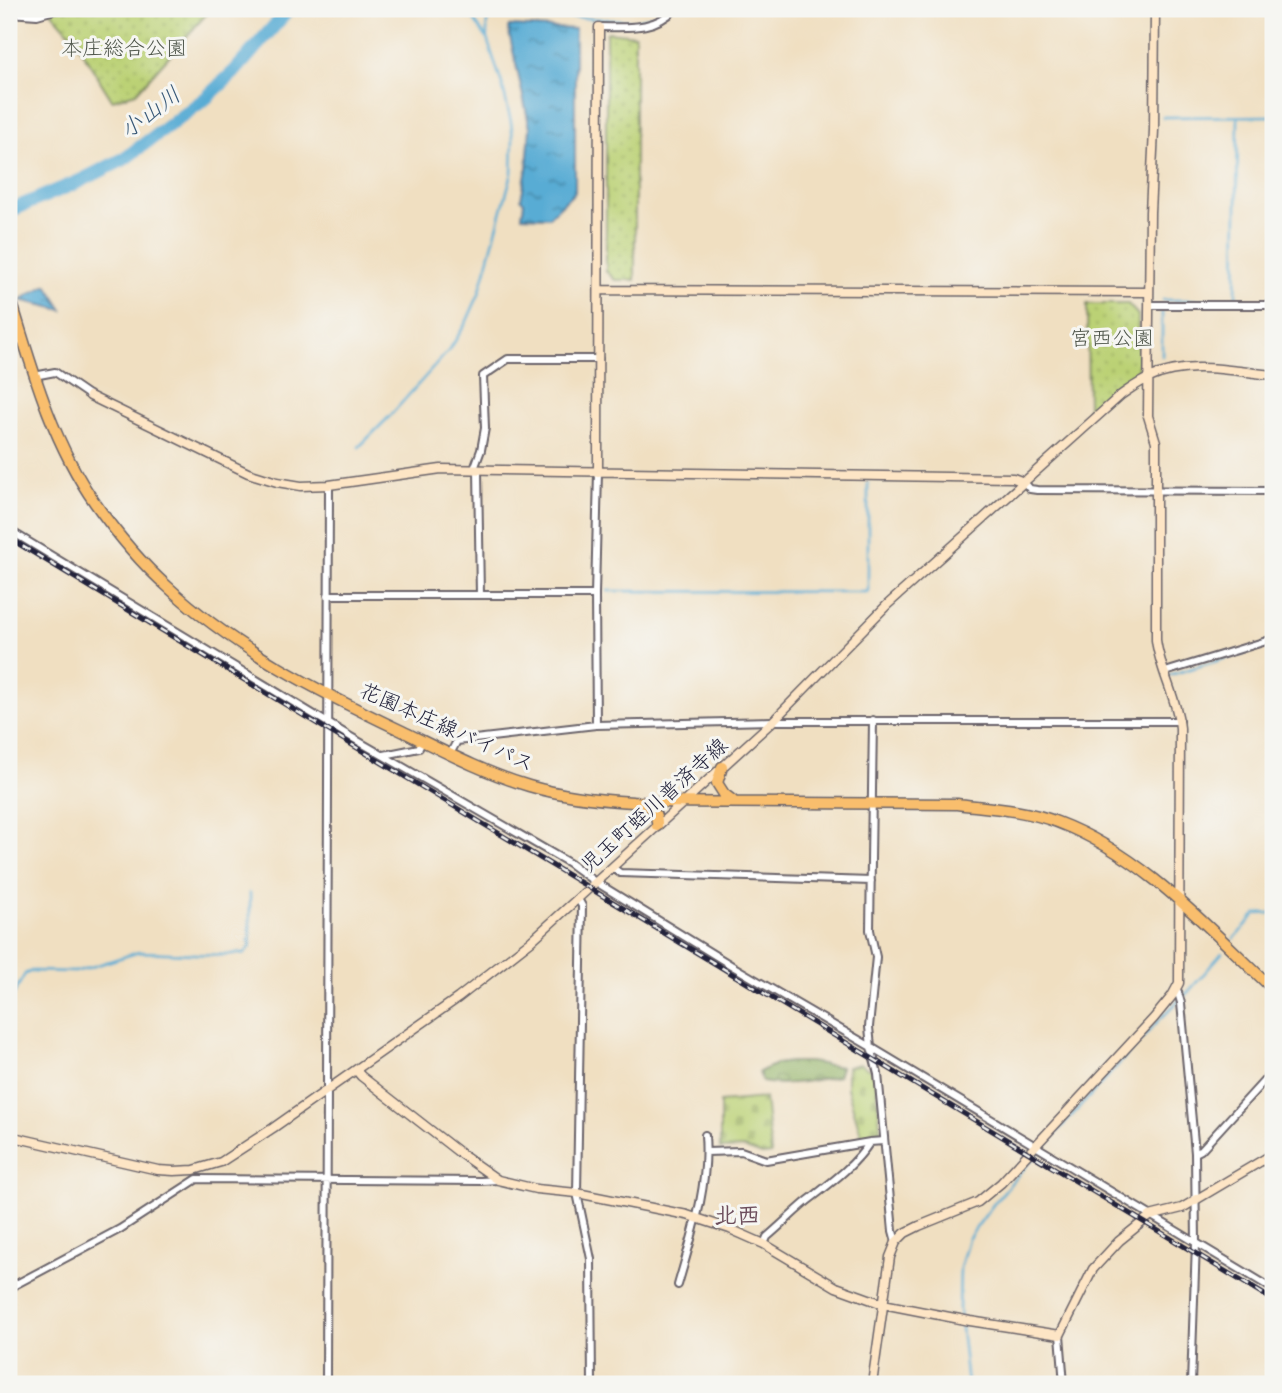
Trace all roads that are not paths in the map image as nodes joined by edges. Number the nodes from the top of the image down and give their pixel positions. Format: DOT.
graph roads {
  1 [pos="58,9"];
  2 [pos="675,9"];
  3 [pos="1155,9"];
  4 [pos="9,13"];
  5 [pos="599,27"];
  6 [pos="599,290"];
  7 [pos="1149,292"];
  8 [pos="9,293"];
  9 [pos="1149,305"];
  10 [pos="1273,305"];
  11 [pos="23,340"];
  12 [pos="9,341"];
  13 [pos="599,359"];
  14 [pos="1273,375"];
  15 [pos="34,376"];
  16 [pos="1149,377"];
  17 [pos="90,397"];
  18 [pos="476,470"];
  19 [pos="598,472"];
  20 [pos="1024,482"];
  21 [pos="329,485"];
  22 [pos="1154,491"];
  23 [pos="1273,491"];
  24 [pos="9,530"];
  25 [pos="328,595"];
  26 [pos="480,595"];
  27 [pos="595,595"];
  28 [pos="1273,639"];
  29 [pos="1165,672"];
  30 [pos="329,694"];
  31 [pos="773,720"];
  32 [pos="873,720"];
  33 [pos="1180,721"];
  34 [pos="328,723"];
  35 [pos="596,725"];
  36 [pos="422,741"];
  37 [pos="450,754"];
  38 [pos="384,755"];
  39 [pos="722,767"];
  40 [pos="686,801"];
  41 [pos="642,802"];
  42 [pos="733,802"];
  43 [pos="872,804"];
  44 [pos="657,826"];
  45 [pos="613,868"];
  46 [pos="871,881"];
  47 [pos="595,882"];
  48 [pos="578,899"];
  49 [pos="1180,902"];
  50 [pos="1177,989"];
  51 [pos="1273,989"];
  52 [pos="872,1047"];
  53 [pos="356,1070"];
  54 [pos="1273,1071"];
  55 [pos="328,1090"];
  56 [pos="705,1135"];
  57 [pos="9,1136"];
  58 [pos="884,1141"];
  59 [pos="870,1142"];
  60 [pos="1035,1146"];
  61 [pos="706,1152"];
  62 [pos="1195,1153"];
  63 [pos="1273,1154"];
  64 [pos="194,1170"];
  65 [pos="197,1179"];
  66 [pos="498,1180"];
  67 [pos="326,1181"];
  68 [pos="577,1194"];
  69 [pos="1196,1200"];
  70 [pos="1150,1216"];
  71 [pos="697,1218"];
  72 [pos="896,1242"];
  73 [pos="1196,1243"];
  74 [pos="764,1244"];
  75 [pos="678,1284"];
  76 [pos="9,1288"];
  77 [pos="1273,1289"];
  78 [pos="883,1304"];
  79 [pos="1060,1335"];
  80 [pos="326,1384"];
  81 [pos="592,1384"];
  82 [pos="872,1384"];
  83 [pos="1064,1384"];
  84 [pos="1191,1384"];
  1 -- 4 [label="street"];
  2 -- 5 [label="street"];
  3 -- 7 [label="street"];
  5 -- 6 [label="street"];
  6 -- 7 [label="street"];
  6 -- 13 [label="street"];
  7 -- 9 [label="street"];
  8 -- 11 [label="main road, 花園本庄線バイパス"];
  9 -- 10 [label="street"];
  9 -- 16 [label="street"];
  11 -- 12 [label="street"];
  11 -- 15 [label="main road, 花園本庄線バイパス"];
  13 -- 18 [label="street"];
  13 -- 19 [label="street"];
  14 -- 16 [label="street, 児玉町蛭川普済寺線"];
  15 -- 17 [label="street"];
  15 -- 30 [label="main road, 花園本庄線バイパス"];
  16 -- 20 [label="street, 児玉町蛭川普済寺線"];
  16 -- 22 [label="street"];
  17 -- 21 [label="street"];
  18 -- 19 [label="street"];
  18 -- 21 [label="street"];
  18 -- 26 [label="street"];
  19 -- 20 [label="street"];
  19 -- 27 [label="street"];
  20 -- 22 [label="street"];
  20 -- 31 [label="street, 児玉町蛭川普済寺線"];
  21 -- 25 [label="street"];
  22 -- 23 [label="street"];
  22 -- 29 [label="street"];
  24 -- 34 [label="street"];
  25 -- 26 [label="street"];
  25 -- 30 [label="street"];
  26 -- 27 [label="street"];
  27 -- 35 [label="street"];
  28 -- 29 [label="street"];
  29 -- 33 [label="street"];
  30 -- 34 [label="street"];
  30 -- 36 [label="main road, 花園本庄線バイパス"];
  31 -- 32 [label="street"];
  31 -- 35 [label="street"];
  31 -- 39 [label="street, 児玉町蛭川普済寺線"];
  32 -- 33 [label="street"];
  32 -- 43 [label="street"];
  33 -- 49 [label="street"];
  34 -- 38 [label="street"];
  34 -- 55 [label="street"];
  35 -- 37 [label="street"];
  36 -- 37 [label="main road, 花園本庄線バイパス"];
  36 -- 38 [label="street"];
  37 -- 41 [label="main road, 花園本庄線バイパス"];
  38 -- 47 [label="street"];
  39 -- 40 [label="street, 児玉町蛭川普済寺線"];
  39 -- 42 [label="main road"];
  40 -- 41 [label="main road, 花園本庄線バイパス"];
  40 -- 42 [label="main road, 花園本庄線バイパス"];
  40 -- 44 [label="street, 児玉町蛭川普済寺線"];
  41 -- 44 [label="main road"];
  42 -- 43 [label="main road, 花園本庄線バイパス"];
  43 -- 46 [label="street"];
  43 -- 49 [label="main road, 花園本庄線バイパス"];
  44 -- 45 [label="street, 児玉町蛭川普済寺線"];
  45 -- 46 [label="street"];
  45 -- 47 [label="street, 児玉町蛭川普済寺線"];
  46 -- 52 [label="street"];
  47 -- 48 [label="street, 児玉町蛭川普済寺線"];
  47 -- 52 [label="street"];
  48 -- 53 [label="street, 児玉町蛭川普済寺線"];
  48 -- 68 [label="street"];
  49 -- 50 [label="street"];
  49 -- 51 [label="main road, 花園本庄線バイパス"];
  50 -- 60 [label="street"];
  50 -- 62 [label="street"];
  52 -- 58 [label="street"];
  52 -- 60 [label="street"];
  53 -- 55 [label="street, 児玉町蛭川普済寺線"];
  53 -- 66 [label="street"];
  54 -- 62 [label="street"];
  55 -- 64 [label="street, 児玉町蛭川普済寺線"];
  55 -- 67 [label="street"];
  56 -- 61 [label="street"];
  57 -- 64 [label="street, 児玉町蛭川普済寺線"];
  58 -- 59 [label="street"];
  58 -- 72 [label="street"];
  59 -- 61 [label="street"];
  59 -- 74 [label="street"];
  60 -- 70 [label="street"];
  60 -- 72 [label="street"];
  61 -- 71 [label="street"];
  62 -- 69 [label="street"];
  63 -- 69 [label="street"];
  64 -- 65 [label="street"];
  65 -- 67 [label="street"];
  65 -- 76 [label="street"];
  66 -- 67 [label="street"];
  66 -- 68 [label="street"];
  67 -- 80 [label="street"];
  68 -- 71 [label="street"];
  68 -- 81 [label="street"];
  69 -- 70 [label="street"];
  69 -- 73 [label="street"];
  70 -- 73 [label="street"];
  70 -- 79 [label="street"];
  71 -- 74 [label="street"];
  71 -- 75 [label="street"];
  72 -- 78 [label="street"];
  73 -- 77 [label="street"];
  73 -- 84 [label="street"];
  74 -- 78 [label="street"];
  78 -- 79 [label="street"];
  78 -- 82 [label="street"];
  79 -- 83 [label="street"];
}
